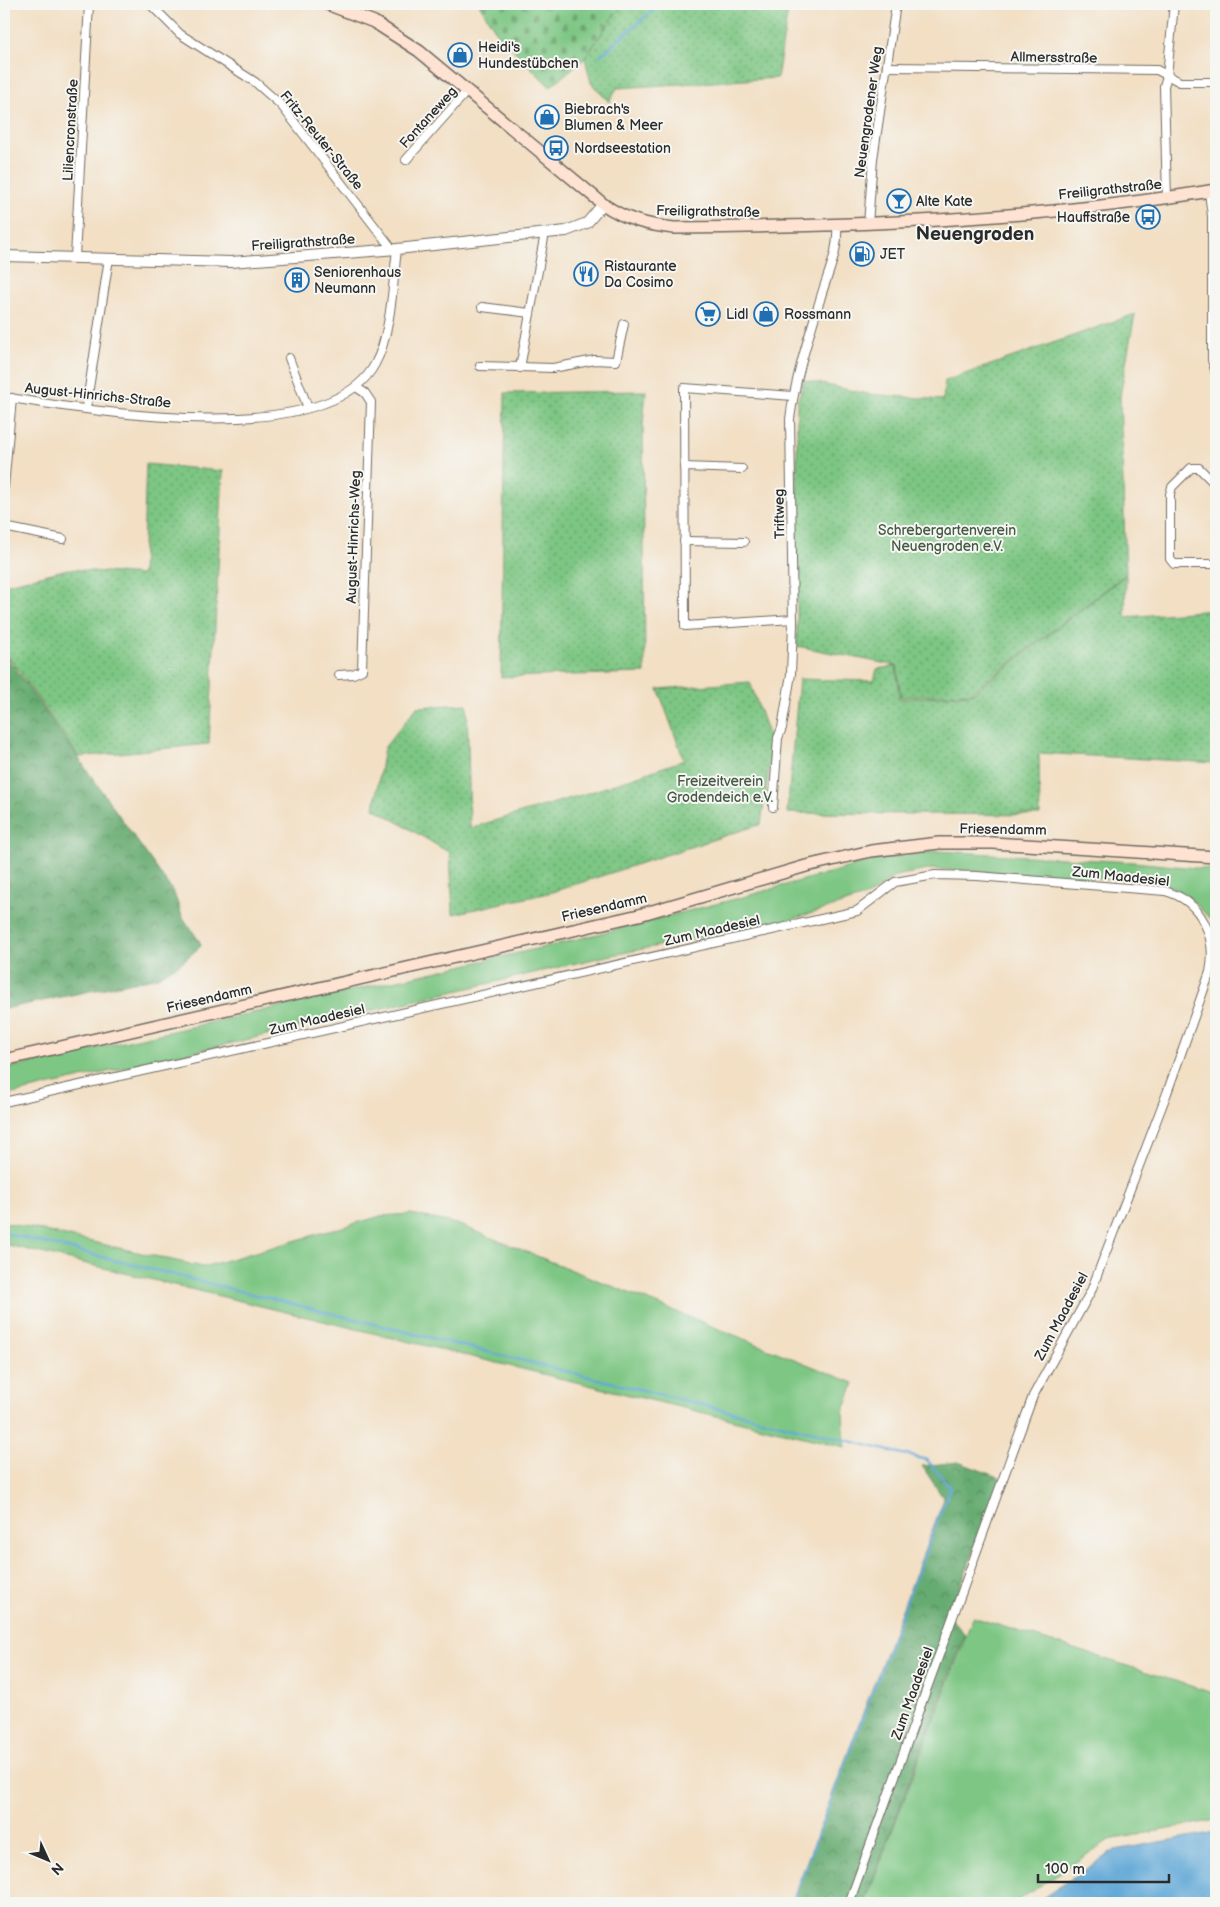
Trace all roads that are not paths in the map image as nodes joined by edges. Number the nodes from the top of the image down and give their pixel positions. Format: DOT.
graph roads {
  1 [pos="89,4"];
  2 [pos="150,4"];
  3 [pos="327,4"];
  4 [pos="896,4"];
  5 [pos="1174,4"];
  6 [pos="888,67"];
  7 [pos="1167,76"];
  8 [pos="1216,82"];
  9 [pos="468,90"];
  10 [pos="406,160"];
  11 [pos="1213,191"];
  12 [pos="1167,198"];
  13 [pos="604,204"];
  14 [pos="868,224"];
  15 [pos="837,226"];
  16 [pos="545,234"];
  17 [pos="395,249"];
  18 [pos="4,256"];
  19 [pos="75,257"];
  20 [pos="109,258"];
  21 [pos="482,307"];
  22 [pos="530,313"];
  23 [pos="624,324"];
  24 [pos="289,358"];
  25 [pos="480,366"];
  26 [pos="520,368"];
  27 [pos="1216,373"];
  28 [pos="356,387"];
  29 [pos="793,396"];
  30 [pos="8,397"];
  31 [pos="86,408"];
  32 [pos="308,408"];
  33 [pos="684,467"];
  34 [pos="742,468"];
  35 [pos="1216,485"];
  36 [pos="4,487"];
  37 [pos="4,527"];
  38 [pos="64,539"];
  39 [pos="684,541"];
  40 [pos="744,542"];
  41 [pos="1216,564"];
  42 [pos="793,619"];
  43 [pos="339,675"];
  44 [pos="773,807"];
  45 [pos="1216,857"];
  46 [pos="4,1060"];
  47 [pos="4,1102"];
  48 [pos="849,1903"];
  1 -- 19 [label="street, Liliencronstraße"];
  2 -- 17 [label="street, Fritz-Reuter-Straße"];
  3 -- 9 [label="main road"];
  4 -- 6 [label="street, Neuengrodener Weg"];
  5 -- 7 [label="street"];
  6 -- 7 [label="street, Allmersstraße"];
  6 -- 14 [label="street, Neuengrodener Weg"];
  7 -- 8 [label="street, Allmersstraße"];
  7 -- 12 [label="street"];
  9 -- 10 [label="street, Fontaneweg"];
  9 -- 13 [label="main road"];
  11 -- 12 [label="main road, Freiligrathstraße"];
  11 -- 27 [label="street"];
  12 -- 14 [label="main road, Freiligrathstraße"];
  13 -- 15 [label="main road, Freiligrathstraße"];
  13 -- 16 [label="street, Freiligrathstraße"];
  14 -- 15 [label="main road, Freiligrathstraße"];
  15 -- 29 [label="street, Triftweg"];
  16 -- 17 [label="street, Freiligrathstraße"];
  16 -- 22 [label="street"];
  17 -- 20 [label="street, Freiligrathstraße"];
  17 -- 28 [label="street, August-Hinrichs-Straße"];
  18 -- 19 [label="street, Freiligrathstraße"];
  19 -- 20 [label="street, Freiligrathstraße"];
  20 -- 31 [label="street"];
  21 -- 22 [label="street"];
  22 -- 26 [label="street"];
  23 -- 26 [label="street"];
  24 -- 32 [label="street"];
  25 -- 26 [label="street"];
  28 -- 32 [label="street, August-Hinrichs-Straße"];
  28 -- 43 [label="street, August-Hinrichs-Weg"];
  29 -- 33 [label="street"];
  29 -- 42 [label="street, Triftweg"];
  30 -- 31 [label="street, August-Hinrichs-Straße"];
  30 -- 36 [label="street"];
  31 -- 32 [label="street, August-Hinrichs-Straße"];
  33 -- 34 [label="street"];
  33 -- 39 [label="street"];
  35 -- 41 [label="street"];
  37 -- 38 [label="street"];
  39 -- 40 [label="street"];
  39 -- 42 [label="street"];
  42 -- 44 [label="street, Triftweg"];
  45 -- 46 [label="main road, Friesendamm"];
  47 -- 48 [label="street, Zum Maadesiel"];
}
